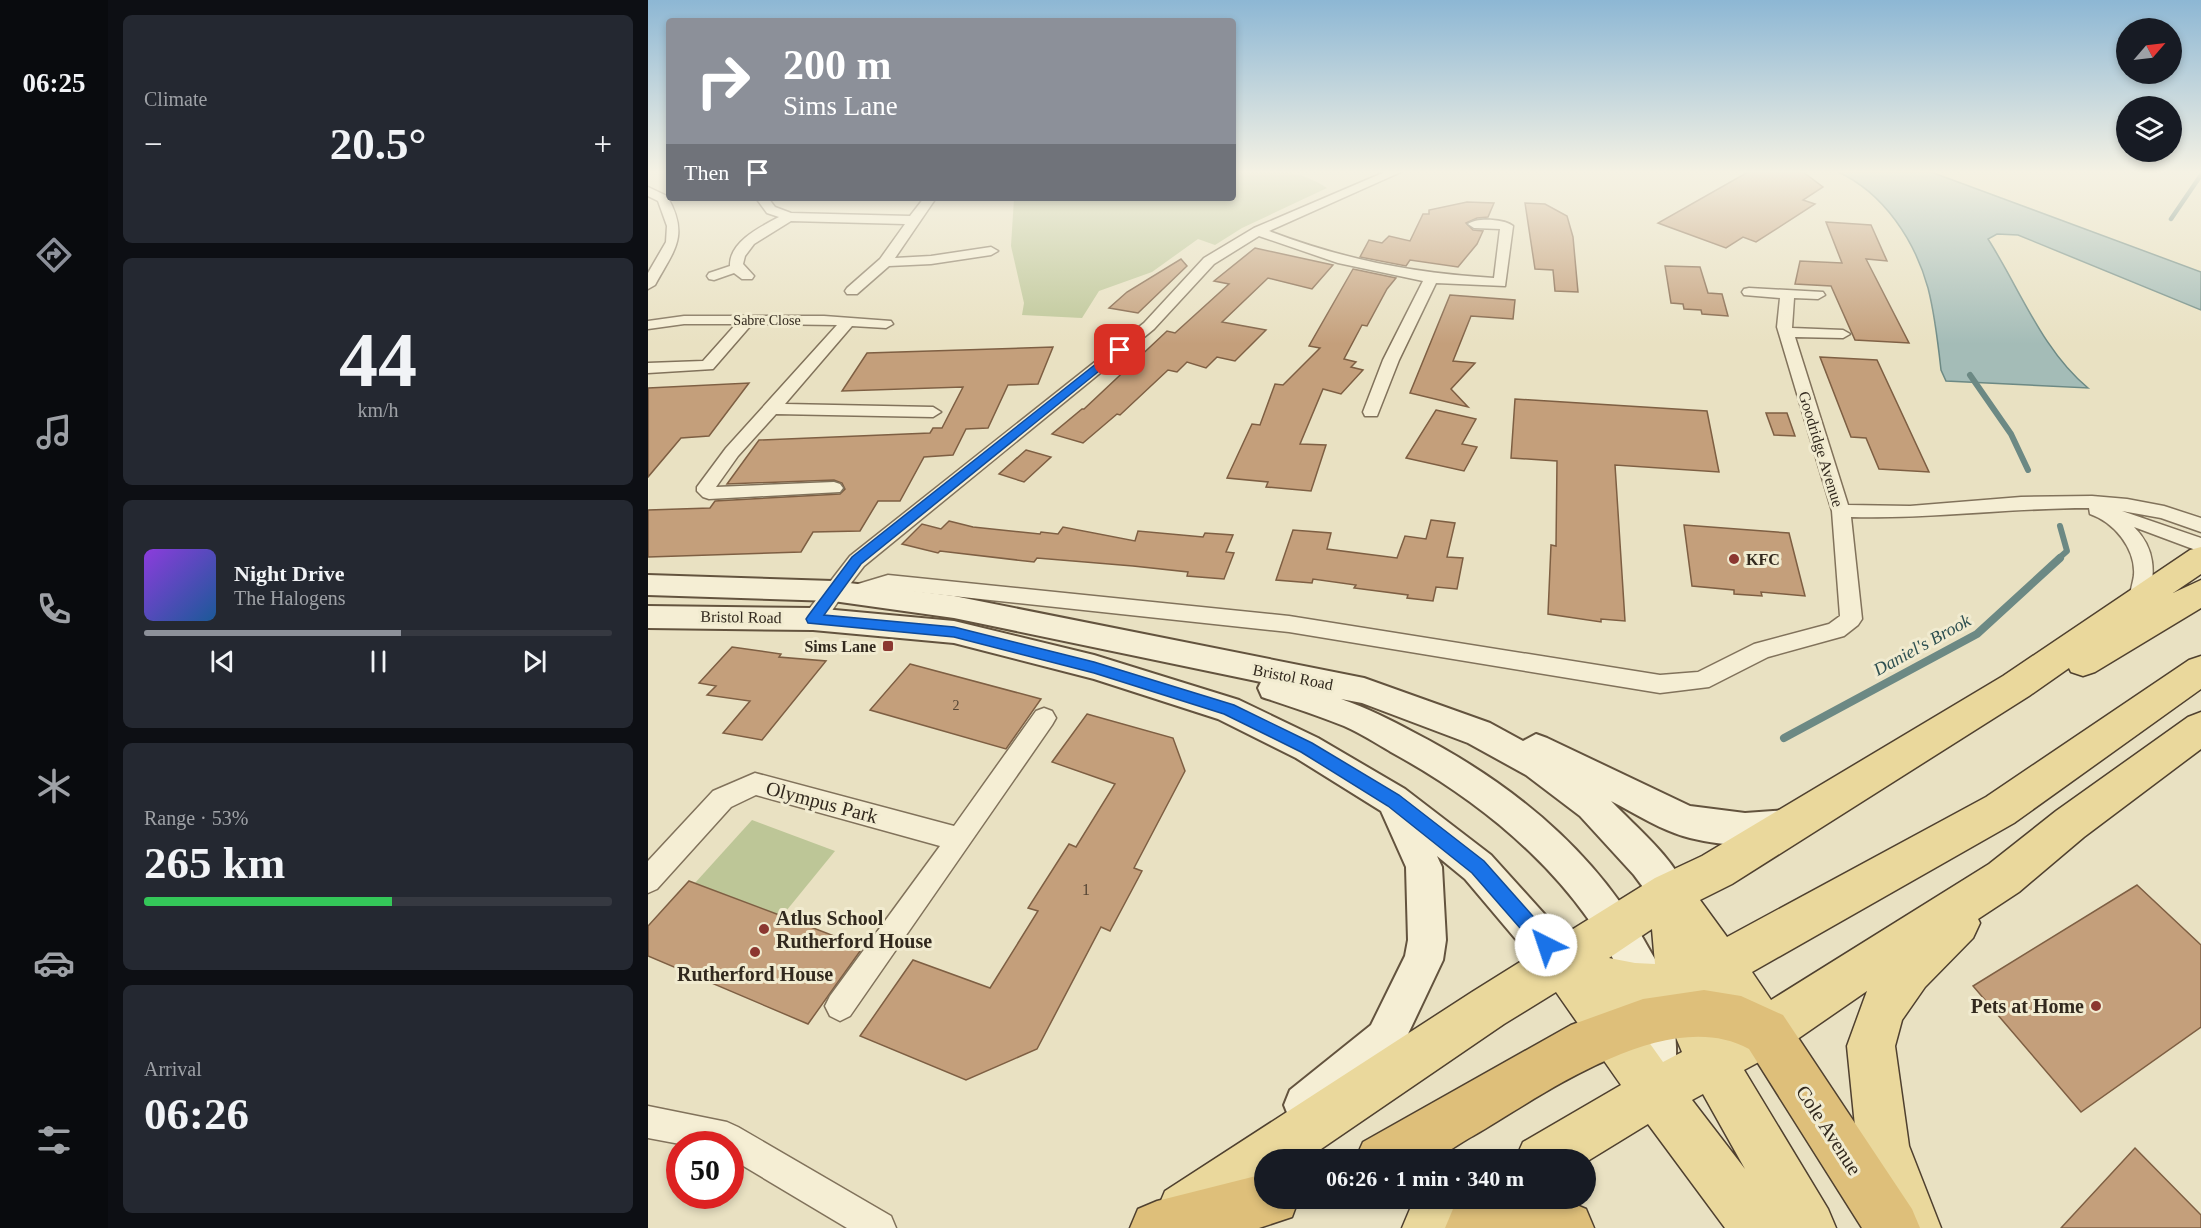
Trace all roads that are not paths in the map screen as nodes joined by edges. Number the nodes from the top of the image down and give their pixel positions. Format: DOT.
graph roads {
  1 [pos="673,229"];
  2 [pos="767,229"];
  3 [pos="908,229"];
  4 [pos="1262,229"];
  5 [pos="1507,229"];
  6 [pos="1258,231"];
  7 [pos="991,251"];
  8 [pos="666,253"];
  9 [pos="885,262"];
  10 [pos="648,270"];
  11 [pos="714,276"];
  12 [pos="1431,278"];
  13 [pos="648,285"];
  14 [pos="852,291"];
  15 [pos="1749,292"];
  16 [pos="1787,294"];
  17 [pos="1818,295"];
  18 [pos="648,310"];
  19 [pos="684,320"];
  20 [pos="748,320"];
  21 [pos="849,321"];
  22 [pos="886,324"];
  23 [pos="648,325"];
  24 [pos="1786,332"];
  25 [pos="1843,334"];
  26 [pos="648,368"];
  27 [pos="772,410"];
  28 [pos="933,412"];
  29 [pos="1371,412"];
  30 [pos="834,488"];
  31 [pos="2055,500"];
  32 [pos="1841,511"];
  33 [pos="2107,513"];
  34 [pos="2201,525"];
  35 [pos="2201,545"];
  36 [pos="2201,558"];
  37 [pos="648,585"];
  38 [pos="844,592"];
  39 [pos="2201,592"];
  40 [pos="2139,601"];
  41 [pos="650,617"];
  42 [pos="813,619"];
  43 [pos="1180,654"];
  44 [pos="2201,670"];
  45 [pos="1660,684"];
  46 [pos="1392,700"];
  47 [pos="1967,716"];
  48 [pos="1044,718"];
  49 [pos="2201,728"];
  50 [pos="1393,800"];
  51 [pos="1788,826"];
  52 [pos="960,839"];
  53 [pos="2004,878"];
  54 [pos="648,880"];
  55 [pos="1670,893"];
  56 [pos="1616,928"];
  57 [pos="1561,962"];
  58 [pos="1721,965"];
  59 [pos="840,1006"];
  60 [pos="1657,1007"];
  61 [pos="1766,1032"];
  62 [pos="1712,1062"];
  63 [pos="1655,1093"];
  64 [pos="648,1122"];
  65 [pos="1400,1149"];
  66 [pos="1560,1149"];
  67 [pos="1254,1203"];
  68 [pos="1459,1209"];
  69 [pos="879,1228"];
  70 [pos="1157,1228"];
  71 [pos="1429,1228"];
  72 [pos="1472,1228"];
  73 [pos="1567,1228"];
  74 [pos="1758,1228"];
  75 [pos="1809,1228"];
  76 [pos="1893,1228"];
  77 [pos="1914,1228"];
  1 -- 8 [label="street"];
  2 -- 11 [label="street"];
  3 -- 9 [label="street"];
  4 -- 6 [label="street"];
  5 -- 12 [label="street"];
  6 -- 12 [label="street"];
  6 -- 38 [label="street"];
  7 -- 9 [label="street"];
  8 -- 10 [label="street"];
  8 -- 13 [label="street"];
  9 -- 14 [label="street"];
  12 -- 29 [label="street"];
  15 -- 16 [label="street"];
  16 -- 17 [label="street"];
  16 -- 24 [label="street, Goodridge Avenue"];
  18 -- 19 [label="street, Sabre Close"];
  19 -- 20 [label="street, Sabre Close"];
  19 -- 23 [label="street, Sabre Close"];
  20 -- 21 [label="street, Sabre Close"];
  20 -- 26 [label="street"];
  21 -- 22 [label="street, Sabre Close"];
  21 -- 27 [label="street"];
  24 -- 25 [label="street"];
  24 -- 32 [label="street, Goodridge Avenue"];
  27 -- 28 [label="street"];
  27 -- 30 [label="street"];
  31 -- 32 [label="street"];
  31 -- 33 [label="street"];
  31 -- 34 [label="street"];
  32 -- 45 [label="street, Goodridge Avenue"];
  33 -- 35 [label="street"];
  33 -- 40 [label="street"];
  36 -- 40 [label="main road"];
  37 -- 38 [label="main road, Bristol Road"];
  38 -- 42 [label="street"];
  38 -- 43 [label="main road, Bristol Road"];
  38 -- 45 [label="street, Bristol Road"];
  39 -- 47 [label="main road"];
  40 -- 47 [label="main road"];
  41 -- 42 [label="main road, Bristol Road"];
  42 -- 50 [label="main road, Bristol Road"];
  43 -- 46 [label="main road, Bristol Road"];
  43 -- 56 [label="main road"];
  44 -- 58 [label="main road"];
  46 -- 51 [label="main road"];
  46 -- 55 [label="main road, Bristol Road"];
  47 -- 51 [label="main road"];
  48 -- 52 [label="street"];
  49 -- 53 [label="main road"];
  50 -- 57 [label="main road, Bristol Road"];
  50 -- 70 [label="main road"];
  51 -- 55 [label="main road"];
  52 -- 54 [label="street, Olympus Park"];
  52 -- 59 [label="street"];
  53 -- 61 [label="main road"];
  53 -- 77 [label="main road"];
  55 -- 56 [label="main road"];
  55 -- 58 [label="main road"];
  55 -- 60 [label="main road"];
  56 -- 57 [label="main road"];
  56 -- 60 [label="main road"];
  57 -- 60 [label="main road"];
  57 -- 70 [label="main road"];
  58 -- 60 [label="main road"];
  58 -- 61 [label="main road"];
  60 -- 61 [label="highway"];
  60 -- 62 [label="main road"];
  60 -- 63 [label="main road"];
  60 -- 65 [label="highway"];
  61 -- 62 [label="main road"];
  61 -- 76 [label="highway, Cole Avenue"];
  62 -- 63 [label="main road"];
  62 -- 75 [label="main road"];
  63 -- 66 [label="main road"];
  63 -- 74 [label="main road"];
  64 -- 69 [label="street"];
  67 -- 70 [label="highway"];
  68 -- 71 [label="main road"];
  72 -- 73 [label="highway"];
}
